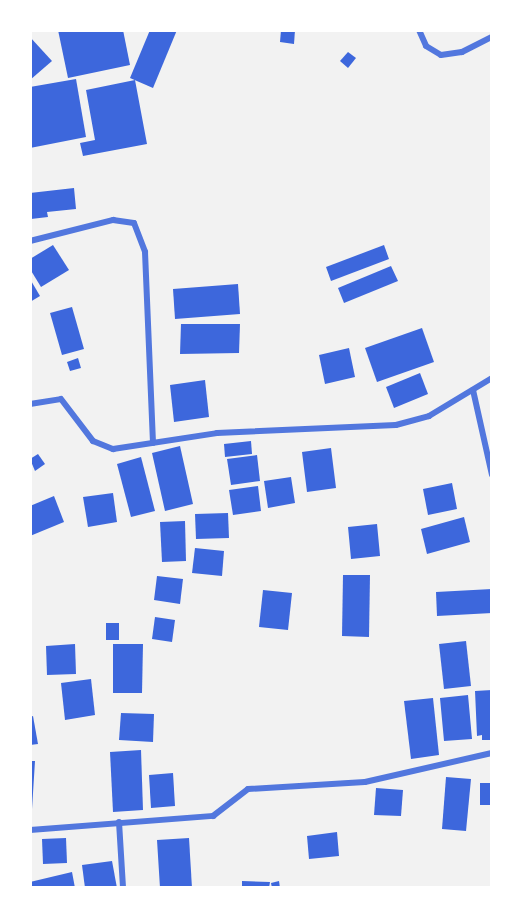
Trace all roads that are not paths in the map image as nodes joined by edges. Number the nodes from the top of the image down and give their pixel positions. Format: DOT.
graph roads {
  1 [pos="419,30"];
  2 [pos="492,37"];
  3 [pos="30,241"];
  4 [pos="492,378"];
  5 [pos="473,390"];
  6 [pos="30,404"];
  7 [pos="153,443"];
  8 [pos="492,475"];
  9 [pos="492,753"];
  10 [pos="119,822"];
  11 [pos="30,830"];
  12 [pos="123,888"];
  1 -- 2 [label="street"];
  3 -- 7 [label="street"];
  4 -- 5 [label="street"];
  5 -- 7 [label="street"];
  5 -- 8 [label="street"];
  6 -- 7 [label="street"];
  9 -- 10 [label="street"];
  10 -- 11 [label="street"];
  10 -- 12 [label="street"];
}
